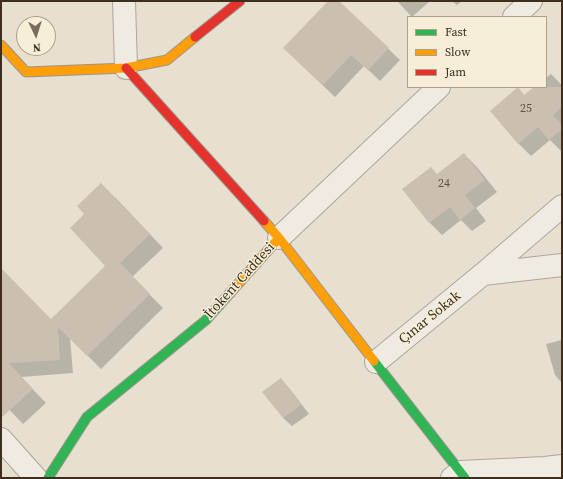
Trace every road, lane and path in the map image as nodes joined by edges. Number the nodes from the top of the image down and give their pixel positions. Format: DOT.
graph roads {
  1 [pos="124,1"];
  2 [pos="240,1"];
  3 [pos="531,1"];
  4 [pos="515,16"];
  5 [pos="1,45"];
  6 [pos="126,68"];
  7 [pos="438,88"];
  8 [pos="562,206"];
  9 [pos="279,238"];
  10 [pos="562,265"];
  11 [pos="483,274"];
  12 [pos="376,362"];
  13 [pos="1,439"];
  14 [pos="562,466"];
  15 [pos="459,476"];
  16 [pos="36,478"];
  17 [pos="48,478"];
  1 -- 6 [label="street"];
  2 -- 6 [label="street"];
  3 -- 4 [label="street"];
  5 -- 6 [label="street"];
  6 -- 9 [label="street"];
  7 -- 9 [label="street, İtokent Caddesi"];
  8 -- 11 [label="street, Çınar Sokak"];
  9 -- 12 [label="street"];
  9 -- 17 [label="street, İtokent Caddesi"];
  10 -- 11 [label="street"];
  11 -- 12 [label="street, Çınar Sokak"];
  12 -- 15 [label="street"];
  13 -- 16 [label="street"];
  14 -- 15 [label="street"];
}
